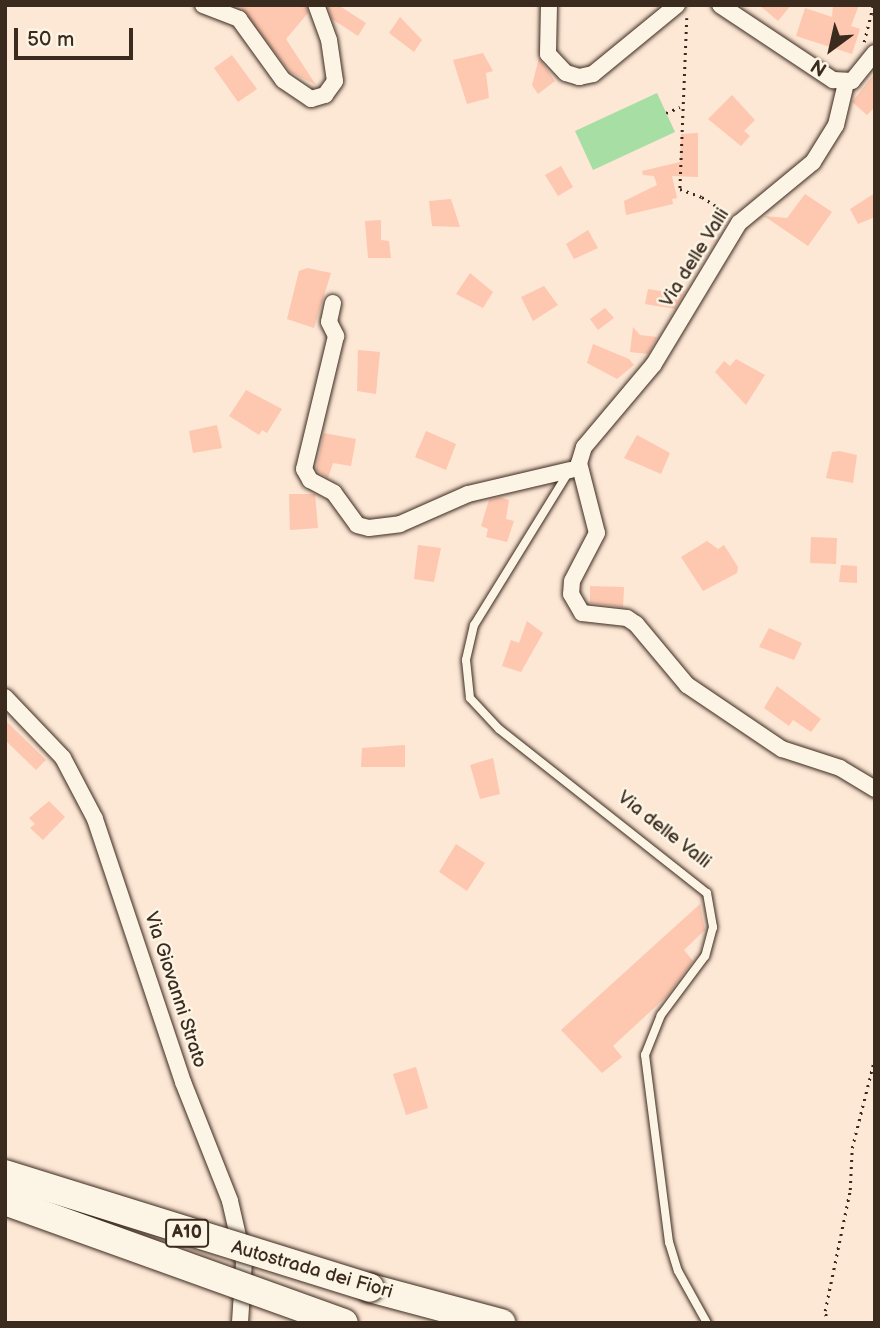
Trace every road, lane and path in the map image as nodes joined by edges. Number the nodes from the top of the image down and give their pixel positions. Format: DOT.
graph roads {
  1 [pos="203,5"];
  2 [pos="316,5"];
  3 [pos="549,5"];
  4 [pos="720,5"];
  5 [pos="683,8"];
  6 [pos="875,53"];
  7 [pos="846,83"];
  8 [pos="680,107"];
  9 [pos="666,113"];
  10 [pos="739,223"];
  11 [pos="333,303"];
  12 [pos="575,467"];
  13 [pos="5,697"];
  14 [pos="875,789"];
  15 [pos="875,1057"];
  16 [pos="5,1174"];
  17 [pos="5,1201"];
  18 [pos="240,1323"];
  19 [pos="344,1323"];
  20 [pos="501,1323"];
  21 [pos="708,1323"];
  22 [pos="827,1323"];
  1 -- 2 [label="street"];
  3 -- 5 [label="street"];
  4 -- 7 [label="street"];
  5 -- 8 [label="path"];
  6 -- 7 [label="street"];
  7 -- 10 [label="street, Via delle Valli"];
  8 -- 9 [label="path"];
  8 -- 10 [label="path"];
  10 -- 12 [label="street, Via delle Valli"];
  11 -- 12 [label="street"];
  12 -- 14 [label="street"];
  12 -- 21 [label="lane, Via delle Valli"];
  13 -- 18 [label="street, Via Giovanni Strato"];
  15 -- 22 [label="path"];
  16 -- 20 [label="highway, Autostrada dei Fiori / A10, bridge"];
  17 -- 19 [label="highway, Autostrada dei Fiori / A10, bridge"];
}
